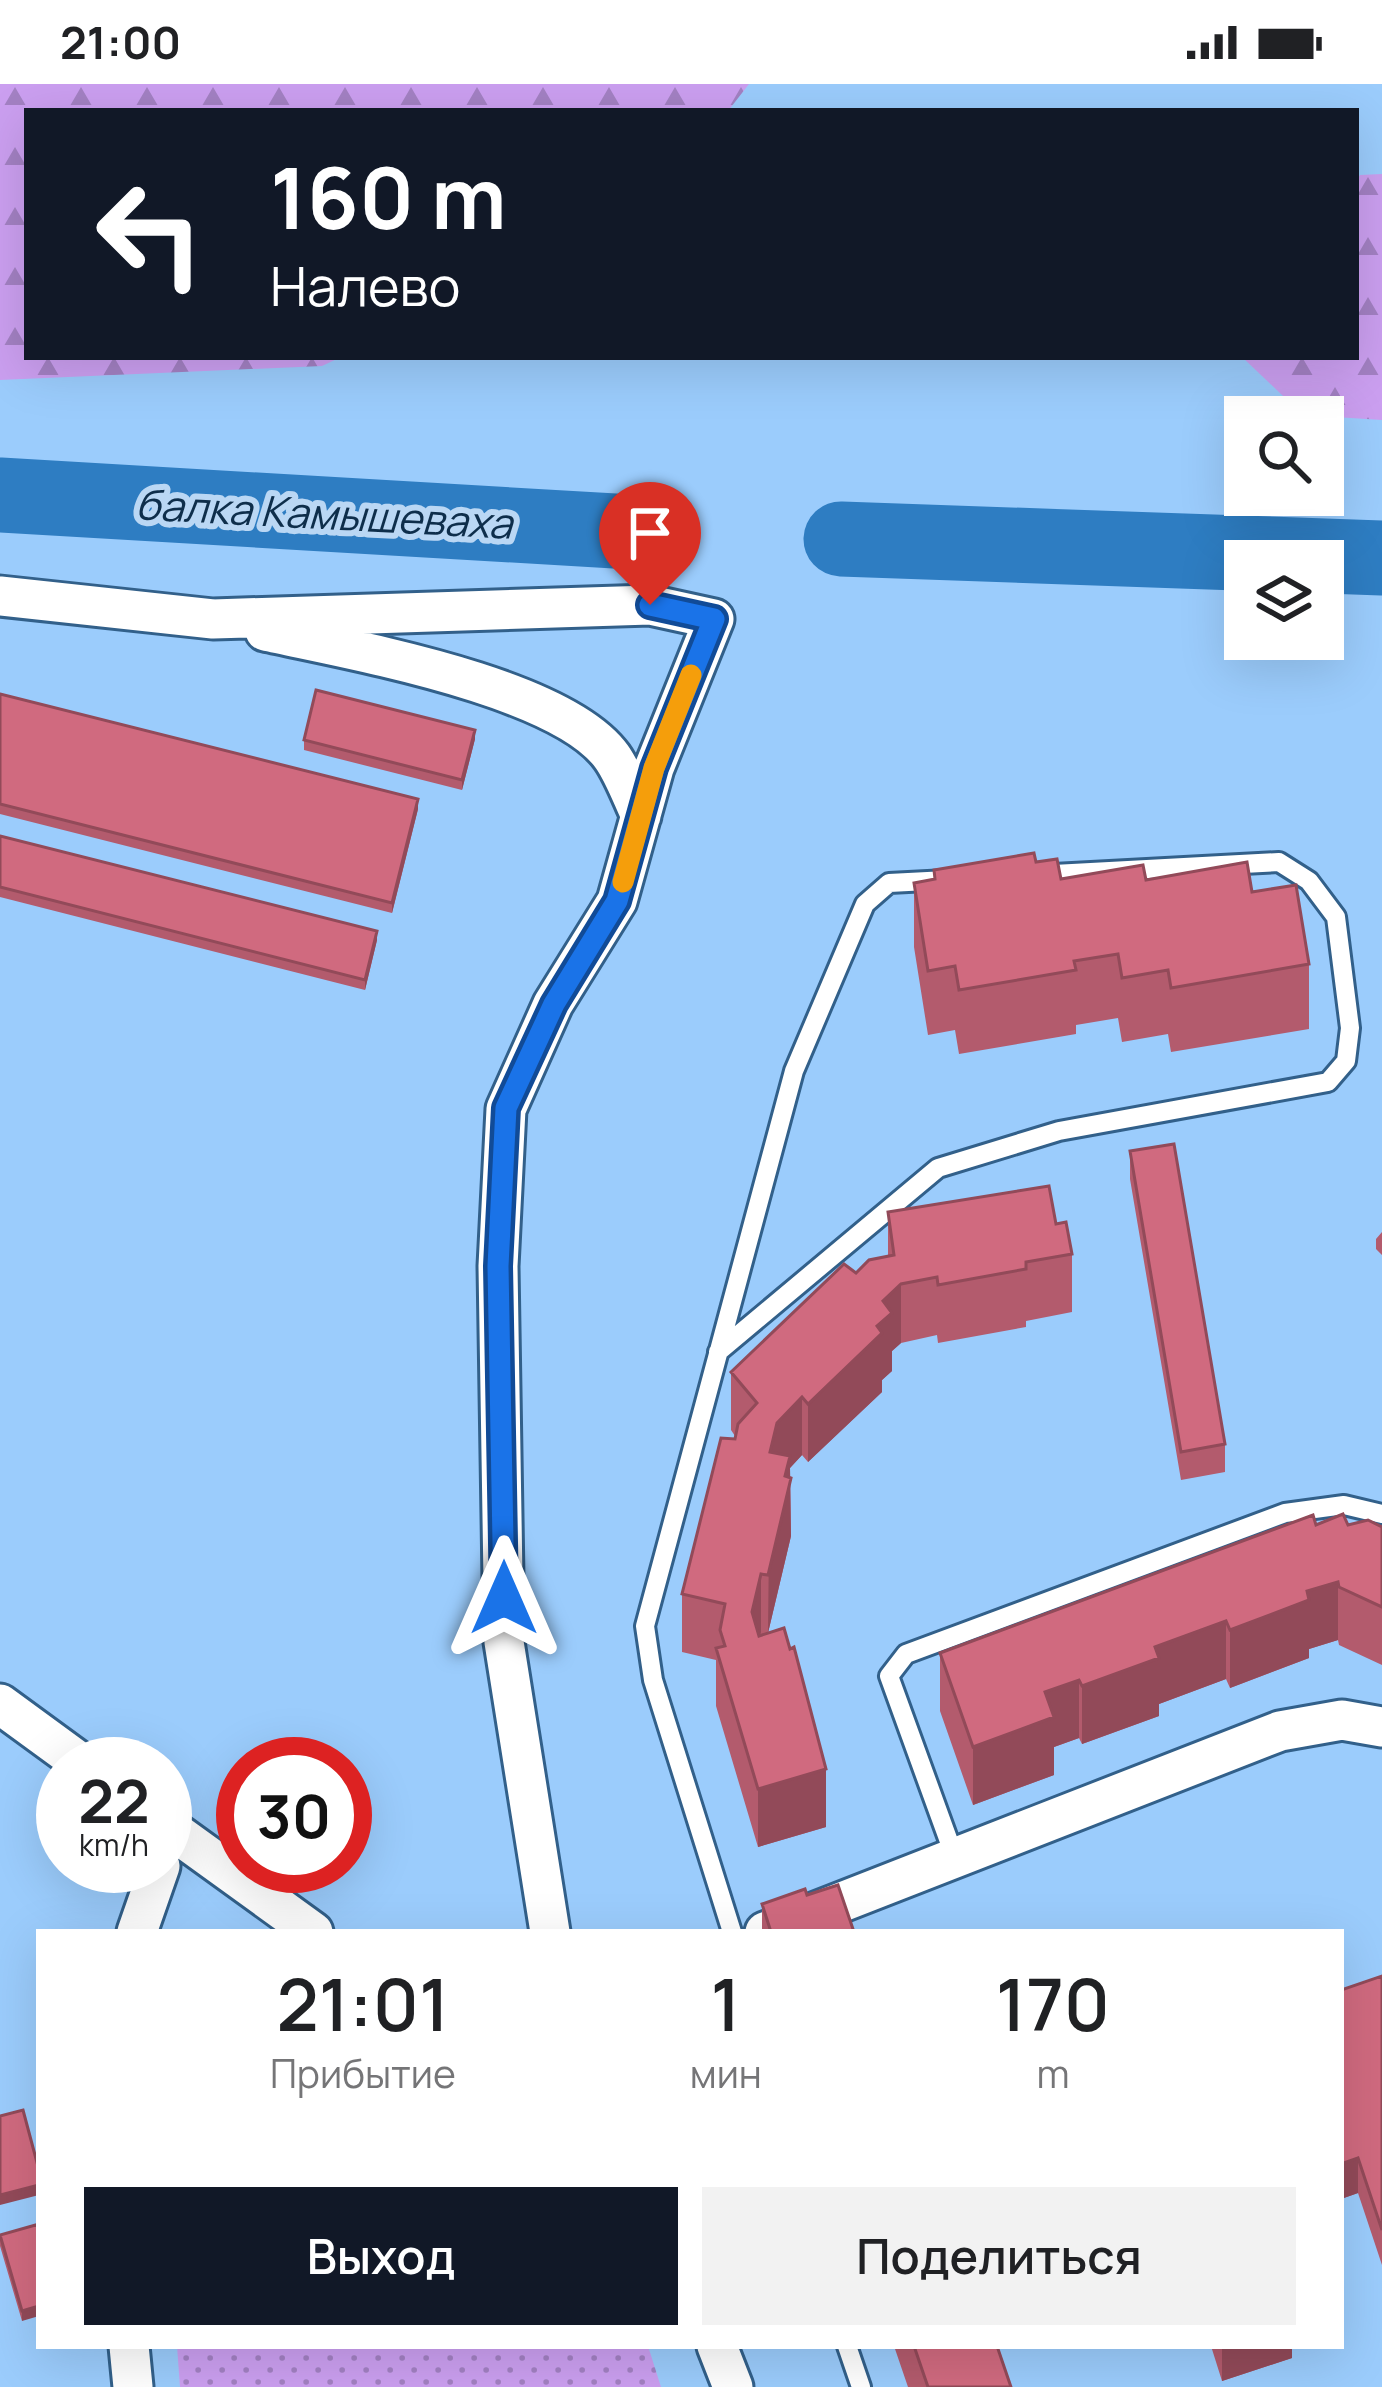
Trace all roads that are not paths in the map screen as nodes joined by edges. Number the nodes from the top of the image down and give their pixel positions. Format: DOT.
graph roads {
  1 [pos="0,596"];
  2 [pos="213,619"];
  3 [pos="641,816"];
  4 [pos="1004,877"];
  5 [pos="958,879"];
  6 [pos="718,1352"];
  7 [pos="1382,1514"];
  8 [pos="0,1704"];
  9 [pos="1382,1727"];
  10 [pos="45,1737"];
  11 [pos="955,1858"];
  12 [pos="192,1859"];
  13 [pos="150,1893"];
  14 [pos="138,1929"];
  15 [pos="308,1929"];
  16 [pos="550,1929"];
  17 [pos="731,1929"];
  18 [pos="773,1929"];
  19 [pos="129,2349"];
  20 [pos="718,2349"];
  21 [pos="848,2349"];
  22 [pos="133,2387"];
  23 [pos="733,2387"];
  24 [pos="861,2387"];
  1 -- 2 [label="street"];
  2 -- 3 [label="street"];
  2 -- 3 [label="street"];
  3 -- 16 [label="street"];
  4 -- 6 [label="lane"];
  5 -- 6 [label="lane"];
  6 -- 17 [label="lane"];
  7 -- 11 [label="lane"];
  8 -- 10 [label="street"];
  9 -- 11 [label="street"];
  11 -- 18 [label="street"];
  12 -- 15 [label="street"];
  13 -- 14 [label="street"];
  19 -- 22 [label="street"];
  20 -- 23 [label="street"];
  21 -- 24 [label="lane"];
}
